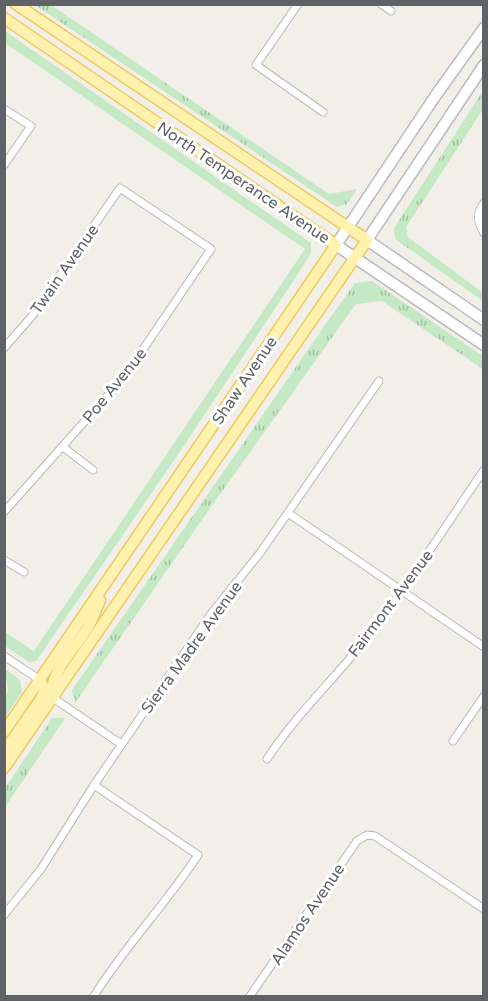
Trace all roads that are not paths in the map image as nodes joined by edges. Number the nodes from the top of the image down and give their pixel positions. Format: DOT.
graph roads {
  1 [pos="16,4"];
  2 [pos="298,4"];
  3 [pos="381,4"];
  4 [pos="391,11"];
  5 [pos="4,18"];
  6 [pos="483,28"];
  7 [pos="483,65"];
  8 [pos="4,109"];
  9 [pos="323,112"];
  10 [pos="4,165"];
  11 [pos="120,188"];
  12 [pos="483,203"];
  13 [pos="348,228"];
  14 [pos="483,233"];
  15 [pos="367,240"];
  16 [pos="336,245"];
  17 [pos="355,258"];
  18 [pos="483,320"];
  19 [pos="483,345"];
  20 [pos="4,348"];
  21 [pos="379,381"];
  22 [pos="63,447"];
  23 [pos="93,470"];
  24 [pos="483,470"];
  25 [pos="4,512"];
  26 [pos="288,513"];
  27 [pos="4,560"];
  28 [pos="24,572"];
  29 [pos="110,578"];
  30 [pos="402,591"];
  31 [pos="483,647"];
  32 [pos="4,656"];
  33 [pos="40,680"];
  34 [pos="483,696"];
  35 [pos="53,698"];
  36 [pos="4,732"];
  37 [pos="453,741"];
  38 [pos="122,744"];
  39 [pos="4,752"];
  40 [pos="267,759"];
  41 [pos="4,768"];
  42 [pos="94,785"];
  43 [pos="483,909"];
  44 [pos="4,915"];
  45 [pos="94,996"];
  46 [pos="250,996"];
  1 -- 13 [label="main road, North Temperance Avenue"];
  2 -- 9 [label="street"];
  3 -- 4 [label="street"];
  5 -- 16 [label="main road, North Temperance Avenue"];
  6 -- 13 [label="main road, Shaw Avenue"];
  7 -- 15 [label="main road, Shaw Avenue"];
  8 -- 10 [label="street"];
  11 -- 20 [label="street, Twain Avenue"];
  11 -- 22 [label="street, Poe Avenue"];
  12 -- 14 [label="street"];
  13 -- 15 [label="main road, North Temperance Avenue"];
  13 -- 16 [label="main road, Shaw Avenue"];
  15 -- 17 [label="main road, Shaw Avenue"];
  15 -- 18 [label="main road, North Temperance Avenue"];
  16 -- 17 [label="main road, North Temperance Avenue"];
  16 -- 29 [label="main road, Shaw Avenue"];
  17 -- 19 [label="main road, North Temperance Avenue"];
  17 -- 35 [label="main road, Shaw Avenue"];
  21 -- 26 [label="street, Sierra Madre Avenue"];
  22 -- 23 [label="street"];
  22 -- 25 [label="street, Poe Avenue"];
  24 -- 30 [label="street, Fairmont Avenue"];
  26 -- 30 [label="street"];
  26 -- 38 [label="street, Sierra Madre Avenue"];
  27 -- 28 [label="street"];
  29 -- 33 [label="main road, Shaw Avenue"];
  29 -- 35 [label="main road"];
  30 -- 31 [label="street"];
  30 -- 40 [label="street, Fairmont Avenue"];
  32 -- 33 [label="street"];
  33 -- 36 [label="main road, Shaw Avenue"];
  33 -- 39 [label="main road"];
  34 -- 37 [label="street"];
  35 -- 38 [label="street"];
  35 -- 41 [label="main road, Shaw Avenue"];
  38 -- 42 [label="street, Sierra Madre Avenue"];
  42 -- 44 [label="street, Sierra Madre Avenue"];
  42 -- 45 [label="street"];
  43 -- 46 [label="street, Alamos Avenue"];
}
